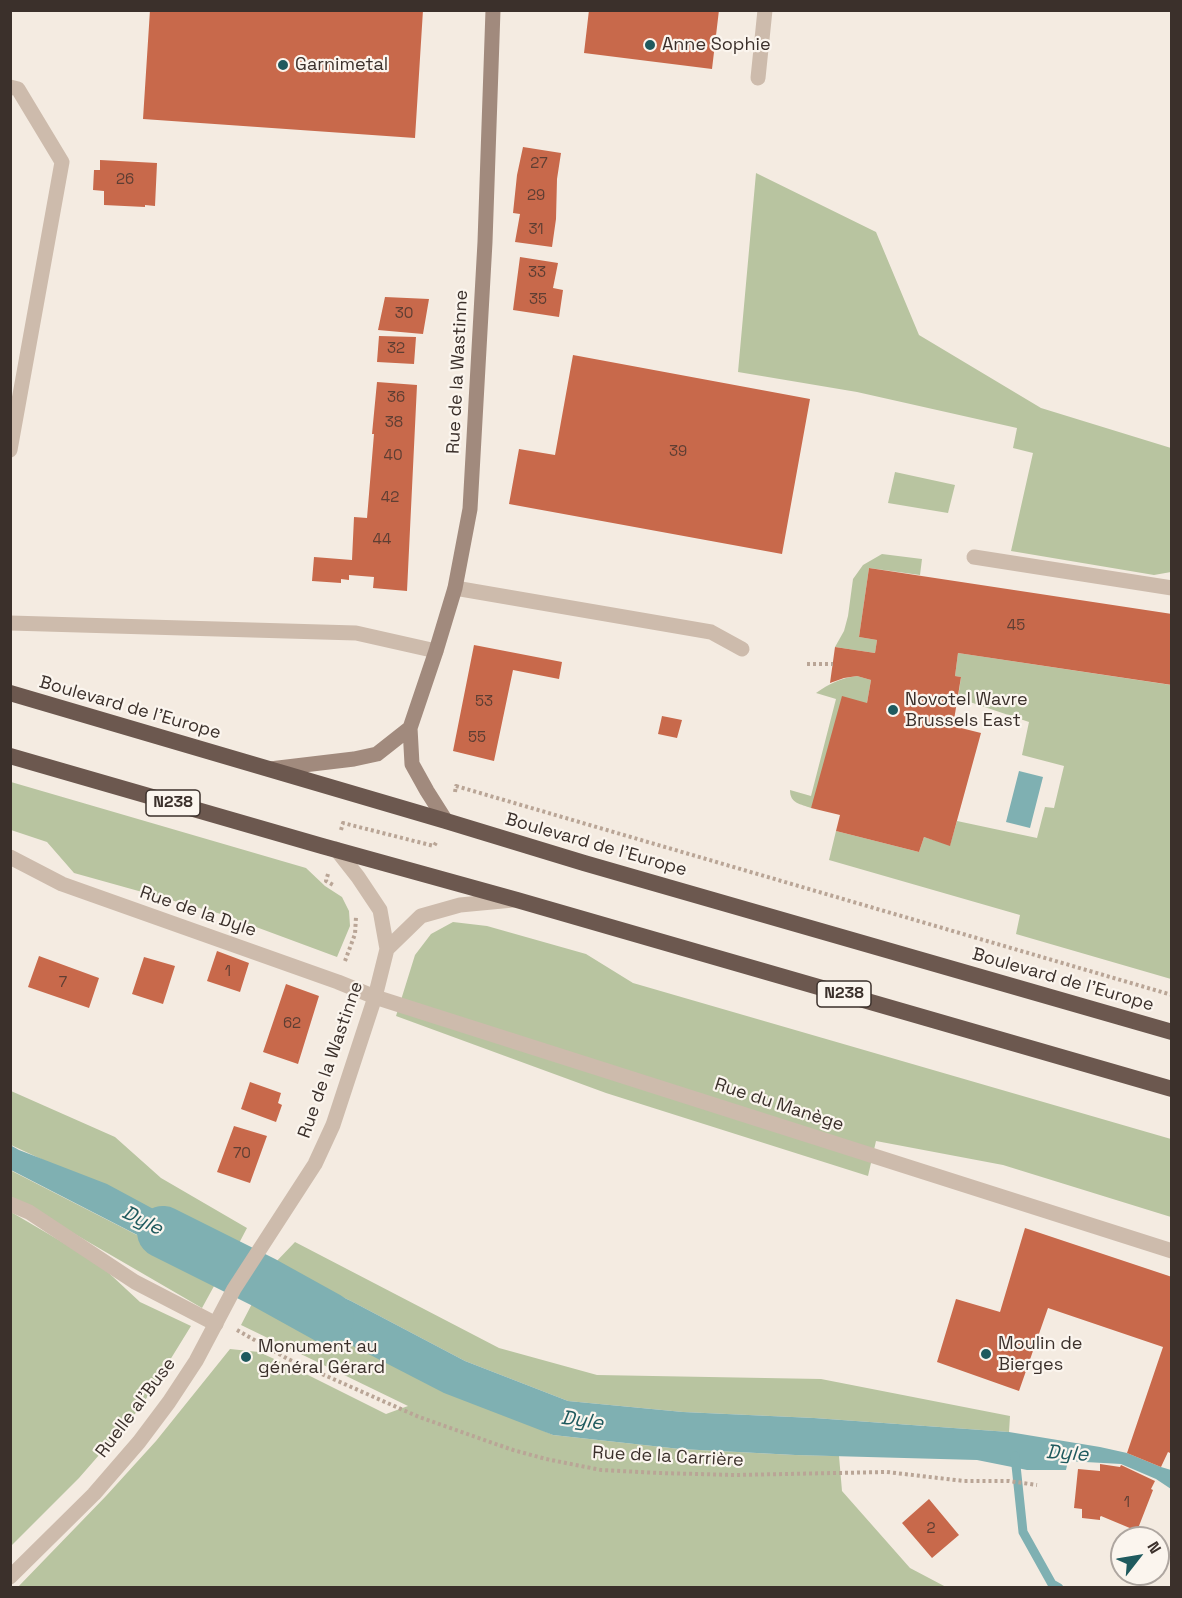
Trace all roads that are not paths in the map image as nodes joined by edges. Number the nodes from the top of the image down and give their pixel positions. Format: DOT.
graph roads {
  1 [pos="493,10"];
  2 [pos="765,10"];
  3 [pos="758,78"];
  4 [pos="10,87"];
  5 [pos="10,450"];
  6 [pos="974,557"];
  7 [pos="455,588"];
  8 [pos="1172,588"];
  9 [pos="10,623"];
  10 [pos="741,649"];
  11 [pos="436,651"];
  12 [pos="10,693"];
  13 [pos="410,728"];
  14 [pos="10,756"];
  15 [pos="269,769"];
  16 [pos="446,821"];
  17 [pos="336,849"];
  18 [pos="10,858"];
  19 [pos="517,900"];
  20 [pos="387,949"];
  21 [pos="375,997"];
  22 [pos="1172,1032"];
  23 [pos="1172,1089"];
  24 [pos="10,1204"];
  25 [pos="264,1241"];
  26 [pos="1172,1251"];
  27 [pos="216,1324"];
  28 [pos="10,1577"];
  1 -- 7 [label="main road, Rue de la Wastinne"];
  2 -- 3 [label="street"];
  4 -- 5 [label="street"];
  6 -- 8 [label="street"];
  7 -- 10 [label="street"];
  7 -- 11 [label="main road, Rue de la Wastinne"];
  9 -- 11 [label="street"];
  11 -- 13 [label="main road, Rue de la Wastinne"];
  12 -- 15 [label="highway, Boulevard de l'Europe"];
  13 -- 15 [label="main road"];
  13 -- 16 [label="main road, Rue de la Wastinne"];
  14 -- 17 [label="highway, N238"];
  15 -- 16 [label="highway, Boulevard de l'Europe"];
  16 -- 22 [label="highway, Boulevard de l'Europe"];
  17 -- 19 [label="highway, N238"];
  17 -- 20 [label="street, Rue de la Wastinne"];
  18 -- 21 [label="street, Rue de la Dyle"];
  19 -- 20 [label="street"];
  19 -- 23 [label="highway, N238"];
  20 -- 21 [label="street, Rue de la Wastinne"];
  21 -- 25 [label="street, Rue de la Wastinne"];
  21 -- 26 [label="street, Rue du Manège"];
  24 -- 27 [label="street"];
  25 -- 27 [label="street, Ruelle al'Buse"];
  27 -- 28 [label="street, Ruelle al'Buse"];
}
